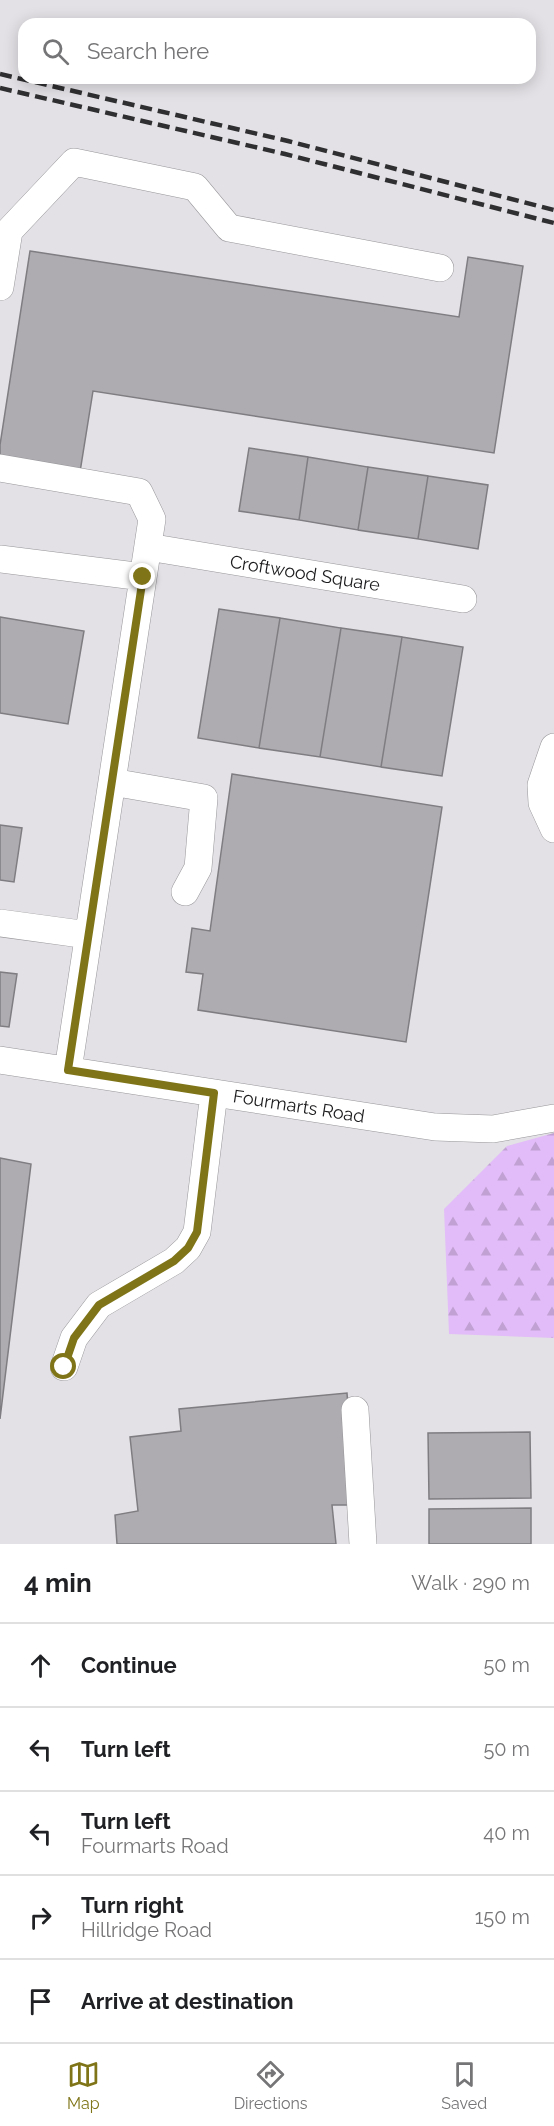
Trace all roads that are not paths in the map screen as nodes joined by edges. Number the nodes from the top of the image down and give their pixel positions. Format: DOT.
graph roads {
  1 [pos="440,268"];
  2 [pos="0,286"];
  3 [pos="0,468"];
  4 [pos="148,547"];
  5 [pos="0,559"];
  6 [pos="143,577"];
  7 [pos="463,598"];
  8 [pos="554,747"];
  9 [pos="112,782"];
  10 [pos="554,829"];
  11 [pos="185,892"];
  12 [pos="0,923"];
  13 [pos="87,935"];
  14 [pos="0,1060"];
  15 [pos="68,1070"];
  16 [pos="214,1093"];
  17 [pos="554,1118"];
  18 [pos="64,1367"];
  19 [pos="355,1410"];
  20 [pos="363,1544"];
  1 -- 2 [label="street"];
  3 -- 4 [label="street"];
  4 -- 6 [label="street"];
  4 -- 7 [label="street, Croftwood Square"];
  5 -- 6 [label="street"];
  6 -- 9 [label="street"];
  8 -- 10 [label="street"];
  9 -- 11 [label="street"];
  9 -- 13 [label="street"];
  12 -- 13 [label="street"];
  13 -- 15 [label="street"];
  14 -- 15 [label="street, Fourmarts Road"];
  15 -- 16 [label="street, Fourmarts Road"];
  16 -- 17 [label="street, Fourmarts Road"];
  16 -- 18 [label="street"];
  19 -- 20 [label="street"];
}
